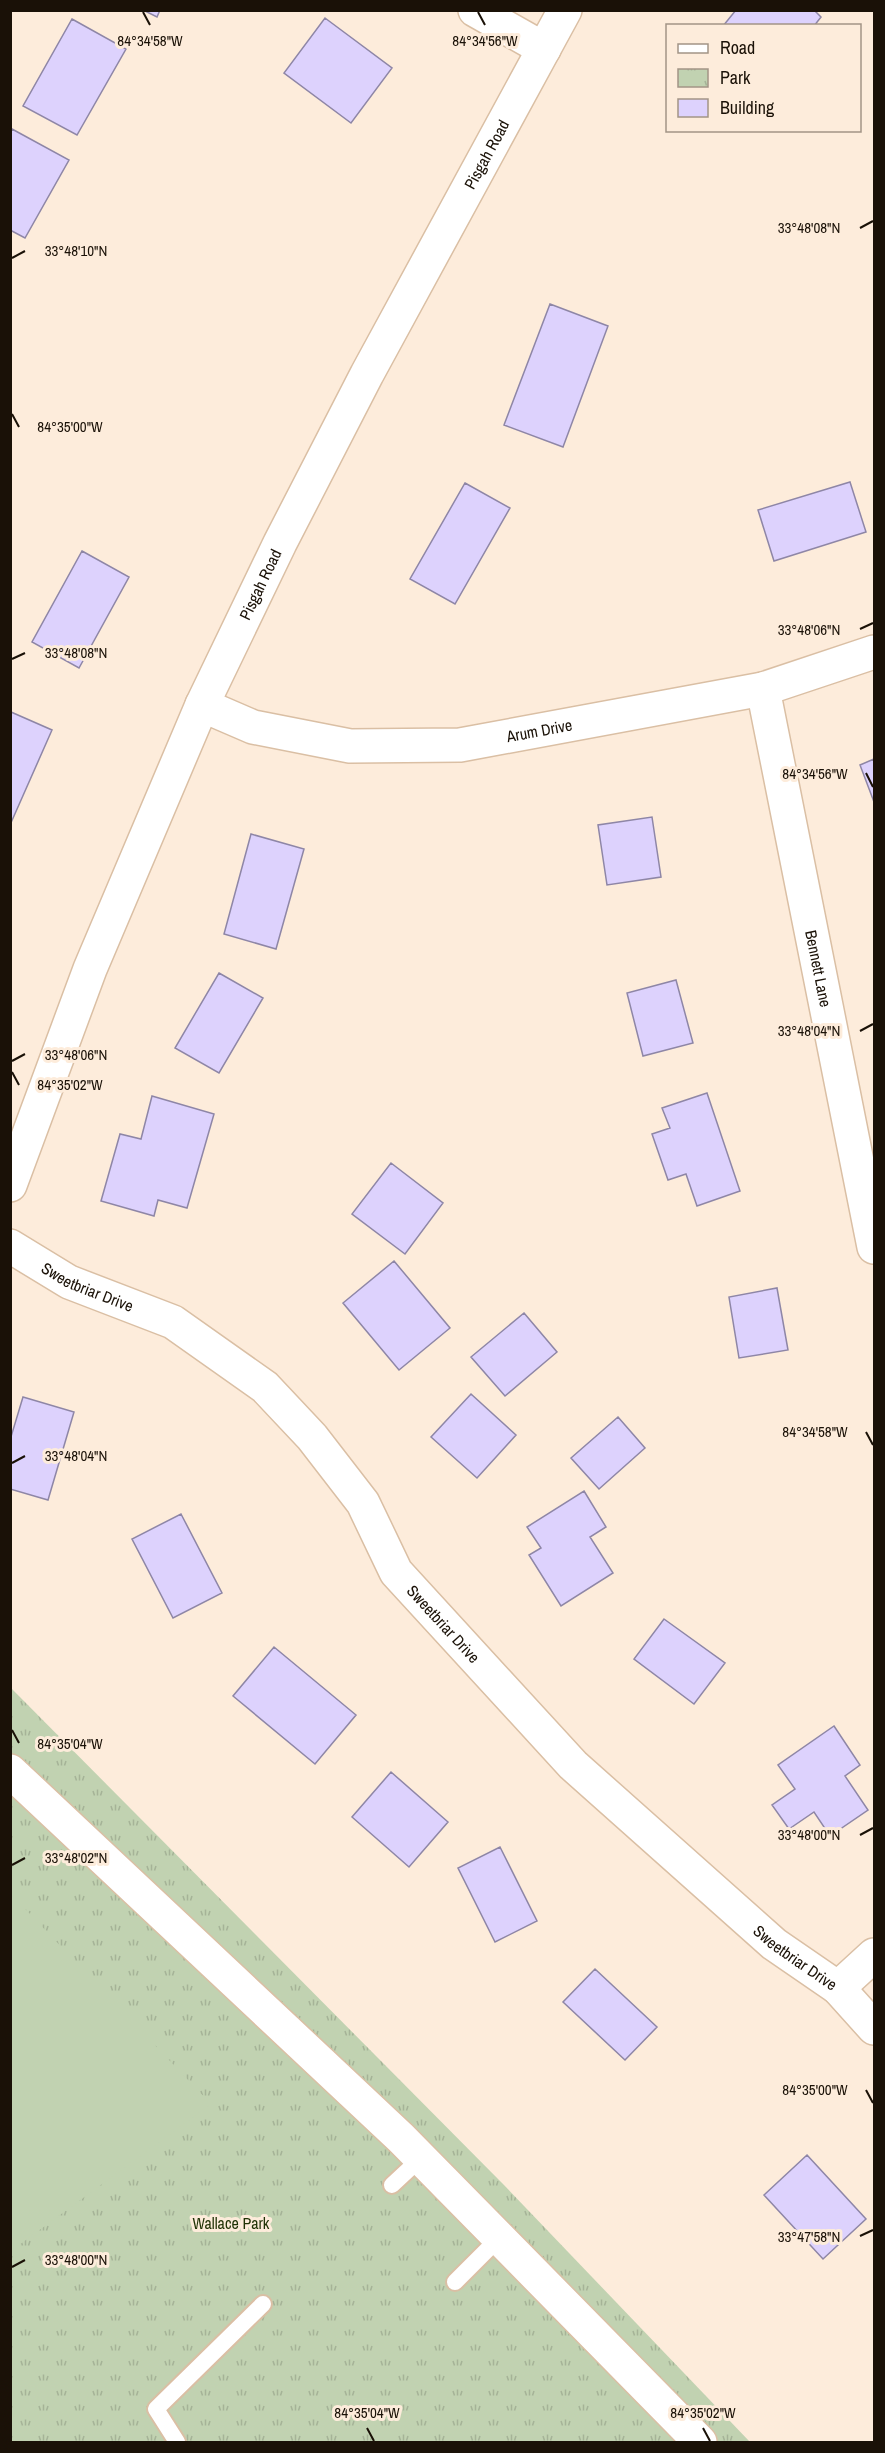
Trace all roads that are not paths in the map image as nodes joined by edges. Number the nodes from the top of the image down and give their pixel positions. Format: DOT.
graph roads {
  1 [pos="476,10"];
  2 [pos="565,10"];
  3 [pos="544,49"];
  4 [pos="874,652"];
  5 [pos="763,689"];
  6 [pos="202,705"];
  7 [pos="10,1185"];
  8 [pos="10,1246"];
  9 [pos="874,1247"];
  10 [pos="10,1771"];
  11 [pos="874,1955"];
  12 [pos="838,1988"];
  13 [pos="874,2028"];
  14 [pos="421,2158"];
  15 [pos="392,2185"];
  16 [pos="499,2238"];
  17 [pos="455,2282"];
  18 [pos="263,2304"];
  19 [pos="177,2442"];
  20 [pos="700,2442"];
  1 -- 3 [label="street"];
  2 -- 3 [label="street, Pisgah Road"];
  3 -- 6 [label="street, Pisgah Road"];
  4 -- 5 [label="street, Arum Drive"];
  5 -- 6 [label="street, Arum Drive"];
  5 -- 9 [label="street, Bennett Lane"];
  6 -- 7 [label="street, Pisgah Road"];
  8 -- 12 [label="street, Sweetbriar Drive"];
  10 -- 14 [label="street"];
  11 -- 12 [label="street"];
  12 -- 13 [label="street, Sweetbriar Drive"];
  14 -- 15 [label="lane"];
  14 -- 16 [label="street"];
  16 -- 17 [label="lane"];
  16 -- 20 [label="street"];
  18 -- 19 [label="lane"];
}
